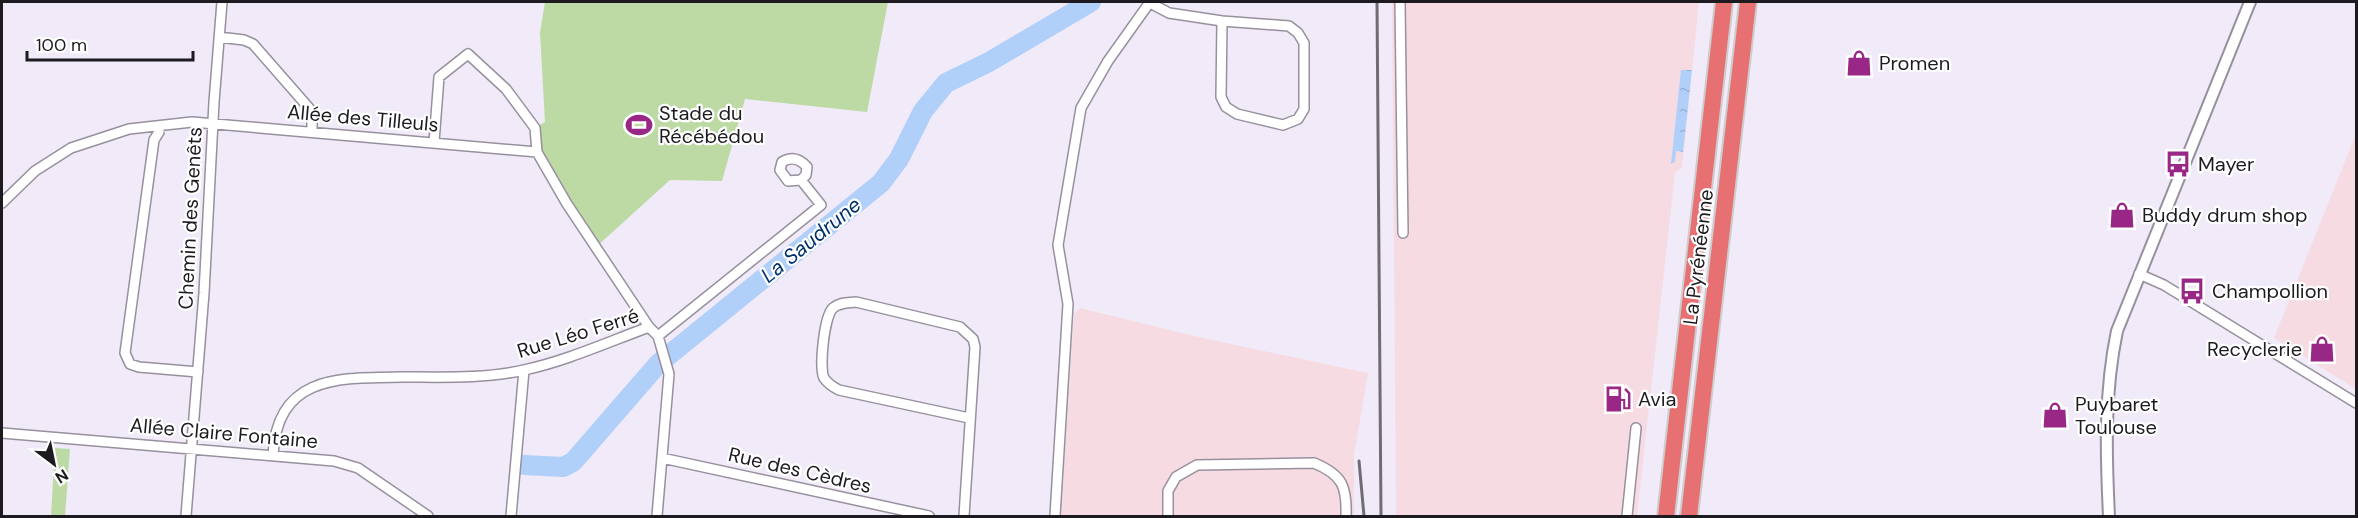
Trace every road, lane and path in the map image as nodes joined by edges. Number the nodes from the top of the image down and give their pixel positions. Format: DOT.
graph roads {
  1 [pos="222,2"];
  2 [pos="1150,2"];
  3 [pos="1400,2"];
  4 [pos="1725,2"];
  5 [pos="1748,2"];
  6 [pos="2250,2"];
  7 [pos="1222,21"];
  8 [pos="219,37"];
  9 [pos="214,124"];
  10 [pos="159,126"];
  11 [pos="312,132"];
  12 [pos="434,142"];
  13 [pos="537,152"];
  14 [pos="801,180"];
  15 [pos="2,203"];
  16 [pos="1403,233"];
  17 [pos="2139,274"];
  18 [pos="649,327"];
  19 [pos="658,336"];
  20 [pos="524,370"];
  21 [pos="198,372"];
  22 [pos="2356,403"];
  23 [pos="969,418"];
  24 [pos="1636,428"];
  25 [pos="2,433"];
  26 [pos="190,447"];
  27 [pos="273,455"];
  28 [pos="662,458"];
  29 [pos="885,512"];
  30 [pos="186,516"];
  31 [pos="428,516"];
  32 [pos="512,516"];
  33 [pos="657,516"];
  34 [pos="929,516"];
  35 [pos="964,516"];
  36 [pos="1055,516"];
  37 [pos="1168,516"];
  38 [pos="1346,516"];
  39 [pos="1627,516"];
  40 [pos="1666,516"];
  41 [pos="1689,516"];
  42 [pos="2109,516"];
  1 -- 8 [label="street, Chemin des Genêts"];
  2 -- 7 [label="street"];
  2 -- 36 [label="street"];
  3 -- 16 [label="street"];
  4 -- 40 [label="highway, La Pyrénéenne"];
  5 -- 41 [label="highway, La Pyrénéenne"];
  6 -- 17 [label="street"];
  7 -- 7 [label="street"];
  8 -- 9 [label="street, Chemin des Genêts"];
  8 -- 11 [label="street"];
  9 -- 10 [label="street, Allée des Tilleuls"];
  9 -- 11 [label="street, Allée des Tilleuls"];
  9 -- 21 [label="street, Chemin des Genêts"];
  10 -- 15 [label="street, Allée des Tilleuls"];
  10 -- 21 [label="street"];
  11 -- 12 [label="street, Allée des Tilleuls"];
  12 -- 13 [label="street, Allée des Tilleuls"];
  12 -- 13 [label="street"];
  13 -- 18 [label="street"];
  14 -- 19 [label="street, Rue Léo Ferré"];
  17 -- 22 [label="street"];
  17 -- 42 [label="street"];
  18 -- 19 [label="street, Rue Léo Ferré"];
  18 -- 20 [label="street, Rue Léo Ferré"];
  19 -- 28 [label="street"];
  20 -- 27 [label="street, Rue Léo Ferré"];
  20 -- 32 [label="street"];
  21 -- 26 [label="street, Chemin des Genêts"];
  23 -- 23 [label="street"];
  23 -- 35 [label="street"];
  24 -- 39 [label="street"];
  25 -- 26 [label="street, Allée Claire Fontaine"];
  26 -- 27 [label="street, Allée Claire Fontaine"];
  26 -- 30 [label="street, Chemin des Genêts"];
  27 -- 31 [label="street, Allée Claire Fontaine"];
  28 -- 29 [label="street, Rue des Cèdres"];
  28 -- 33 [label="street"];
  29 -- 34 [label="street, Rue des Cèdres"];
  37 -- 38 [label="street"];
}
